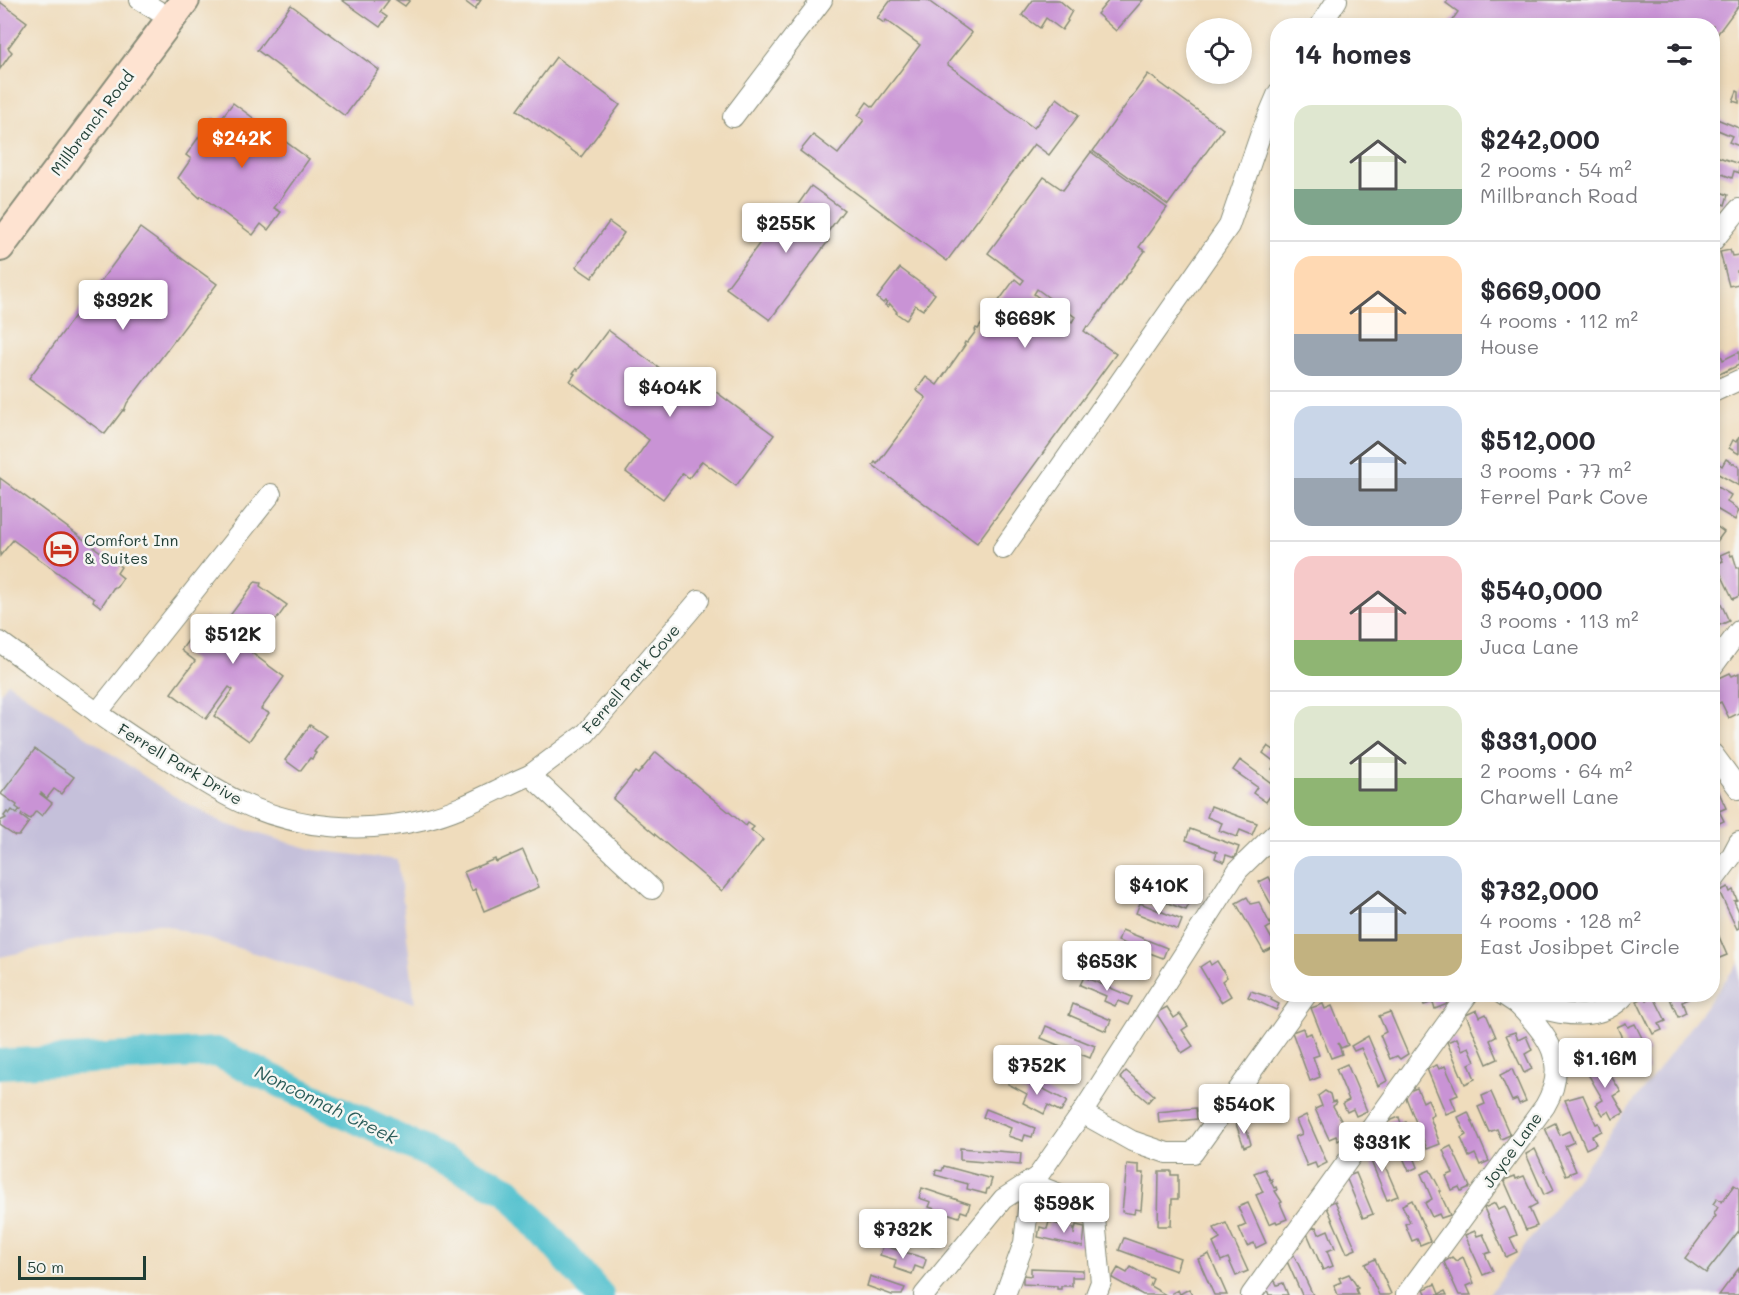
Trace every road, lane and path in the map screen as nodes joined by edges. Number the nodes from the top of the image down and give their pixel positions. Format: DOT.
graph roads {
  1 [pos="140,0"];
  2 [pos="822,0"];
  3 [pos="1337,0"];
  4 [pos="178,10"];
  5 [pos="1325,18"];
  6 [pos="1270,113"];
  7 [pos="733,117"];
  8 [pos="1739,209"];
  9 [pos="1720,232"];
  10 [pos="0,248"];
  11 [pos="1739,380"];
  12 [pos="1720,389"];
  13 [pos="271,494"];
  14 [pos="1003,549"];
  15 [pos="699,600"];
  16 [pos="1739,631"];
  17 [pos="0,642"];
  18 [pos="1720,657"];
  19 [pos="97,713"];
  20 [pos="1720,763"];
  21 [pos="530,775"];
  22 [pos="1739,789"];
  23 [pos="1270,839"];
  24 [pos="1739,842"];
  25 [pos="1720,872"];
  26 [pos="652,889"];
  27 [pos="1301,1002"];
  28 [pos="1462,1002"];
  29 [pos="1513,1002"];
  30 [pos="1525,1002"];
  31 [pos="1619,1002"];
  32 [pos="1082,1113"];
  33 [pos="1035,1180"];
  34 [pos="924,1295"];
  35 [pos="1005,1295"];
  36 [pos="1096,1295"];
  37 [pos="1251,1295"];
  38 [pos="1406,1295"];
  1 -- 4 [label="street"];
  2 -- 7 [label="street"];
  3 -- 5 [label="street"];
  4 -- 10 [label="main road, Millbranch Road"];
  6 -- 14 [label="street"];
  8 -- 9 [label="street"];
  11 -- 12 [label="street"];
  13 -- 19 [label="street"];
  15 -- 21 [label="street, Ferrell Park Cove"];
  16 -- 18 [label="street"];
  17 -- 19 [label="street, Ferrell Park Drive"];
  19 -- 21 [label="street, Ferrell Park Drive"];
  20 -- 22 [label="street"];
  21 -- 26 [label="street"];
  23 -- 32 [label="street"];
  24 -- 25 [label="street"];
  27 -- 32 [label="street"];
  28 -- 37 [label="street"];
  29 -- 38 [label="street, Joyce Lane"];
  30 -- 31 [label="street, Joyce Lane"];
  32 -- 33 [label="street"];
  33 -- 34 [label="street"];
  33 -- 35 [label="street"];
  33 -- 36 [label="street"];
}
